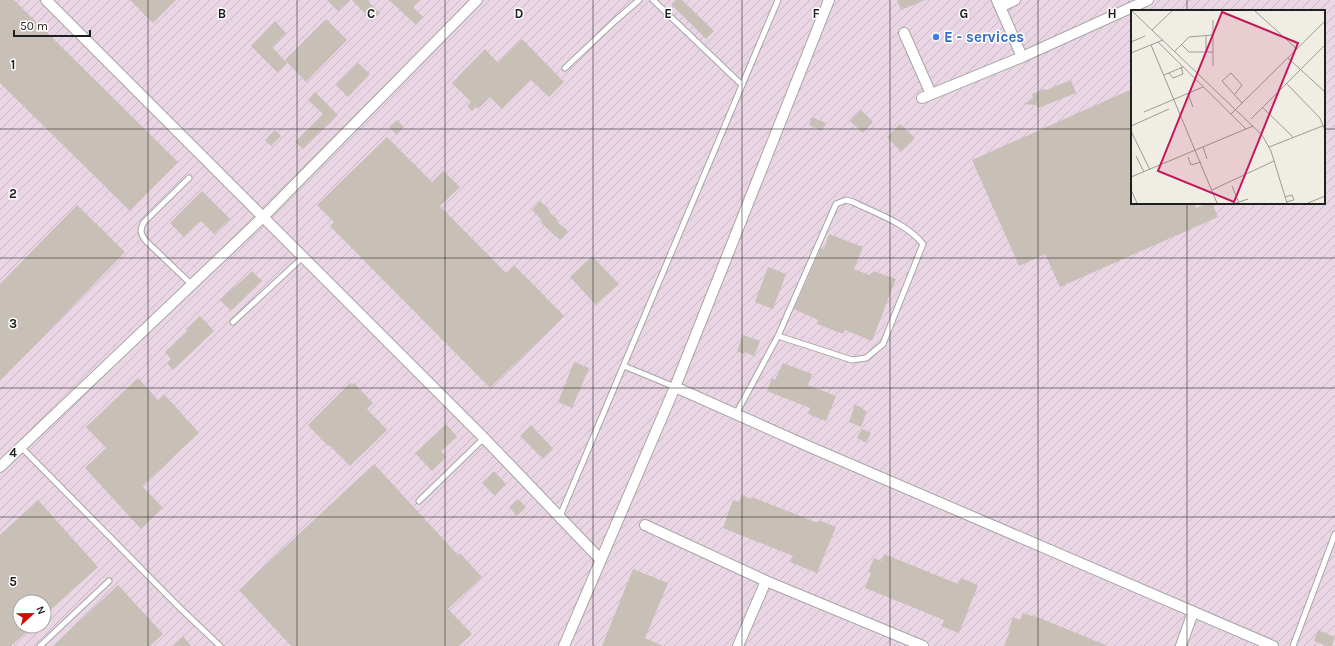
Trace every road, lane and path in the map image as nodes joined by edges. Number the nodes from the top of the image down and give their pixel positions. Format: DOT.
graph roads {
  1 [pos="46,0"];
  2 [pos="477,0"];
  3 [pos="640,0"];
  4 [pos="653,0"];
  5 [pos="778,0"];
  6 [pos="829,0"];
  7 [pos="1015,0"];
  8 [pos="1143,1"];
  9 [pos="999,3"];
  10 [pos="904,33"];
  11 [pos="1022,57"];
  12 [pos="565,68"];
  13 [pos="742,85"];
  14 [pos="189,178"];
  15 [pos="263,218"];
  16 [pos="303,257"];
  17 [pos="192,285"];
  18 [pos="234,322"];
  19 [pos="778,336"];
  20 [pos="624,366"];
  21 [pos="674,386"];
  22 [pos="736,414"];
  23 [pos="484,438"];
  24 [pos="21,447"];
  25 [pos="0,467"];
  26 [pos="419,501"];
  27 [pos="560,516"];
  28 [pos="645,525"];
  29 [pos="1335,534"];
  30 [pos="600,559"];
  31 [pos="109,581"];
  32 [pos="766,581"];
  33 [pos="1193,612"];
  34 [pos="40,646"];
  35 [pos="220,646"];
  36 [pos="564,646"];
  37 [pos="738,646"];
  38 [pos="923,646"];
  39 [pos="1181,646"];
  40 [pos="1273,646"];
  41 [pos="1293,646"];
  1 -- 15 [label="street"];
  2 -- 15 [label="street"];
  3 -- 12 [label="lane"];
  4 -- 13 [label="lane"];
  5 -- 13 [label="lane"];
  6 -- 21 [label="street"];
  7 -- 9 [label="street"];
  8 -- 11 [label="street"];
  9 -- 11 [label="street"];
  10 -- 11 [label="street"];
  13 -- 20 [label="lane"];
  14 -- 17 [label="lane"];
  15 -- 16 [label="street"];
  15 -- 17 [label="street"];
  16 -- 18 [label="lane"];
  16 -- 23 [label="street"];
  17 -- 24 [label="street"];
  19 -- 19 [label="lane"];
  19 -- 22 [label="lane"];
  20 -- 21 [label="lane"];
  20 -- 27 [label="lane"];
  21 -- 22 [label="street"];
  21 -- 30 [label="street"];
  22 -- 33 [label="street"];
  23 -- 26 [label="lane"];
  23 -- 27 [label="street"];
  24 -- 25 [label="street"];
  24 -- 35 [label="lane"];
  27 -- 30 [label="street"];
  28 -- 32 [label="street"];
  29 -- 41 [label="lane"];
  30 -- 36 [label="street"];
  31 -- 34 [label="lane"];
  32 -- 37 [label="street"];
  32 -- 38 [label="street"];
  33 -- 39 [label="street"];
  33 -- 40 [label="street"];
}
